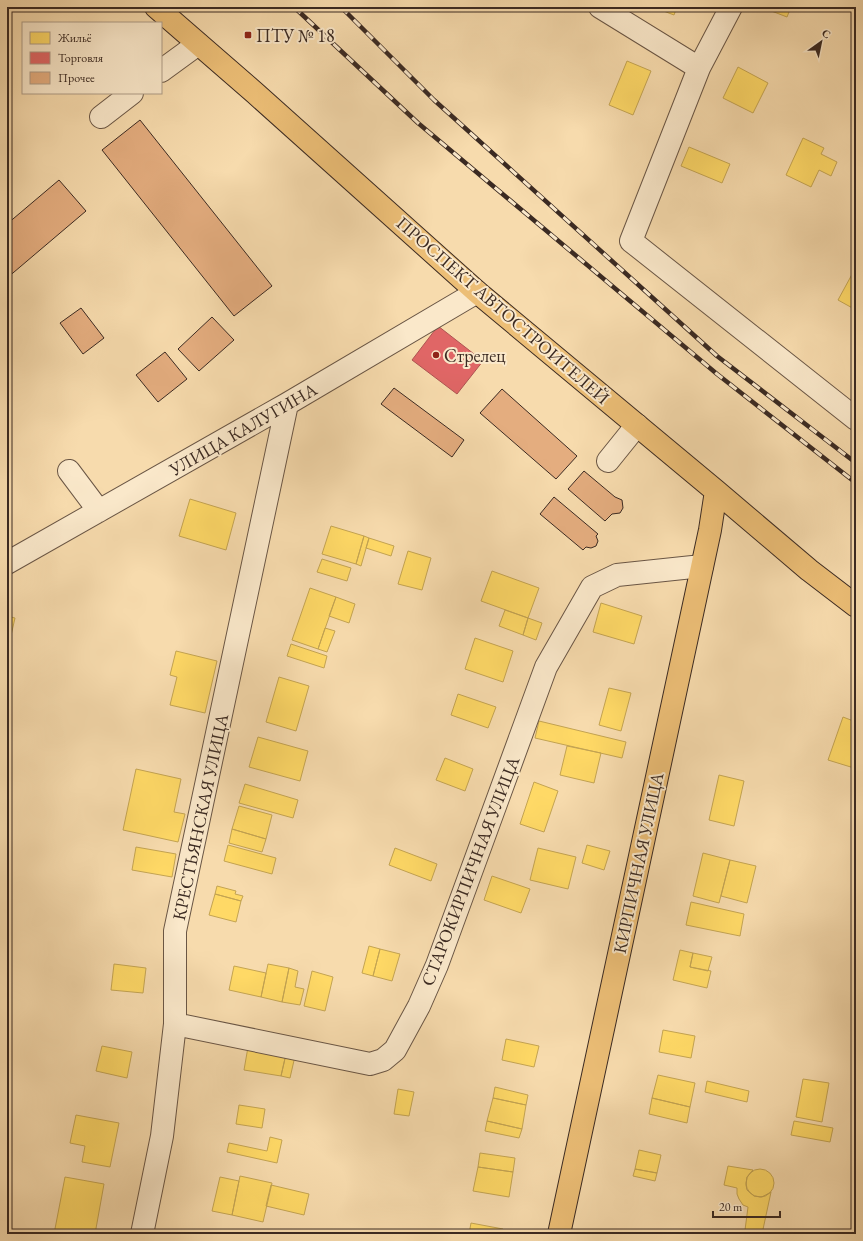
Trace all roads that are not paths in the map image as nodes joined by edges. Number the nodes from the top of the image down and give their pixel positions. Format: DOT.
graph roads {
  1 [pos="156,7"];
  2 [pos="600,7"];
  3 [pos="731,7"];
  4 [pos="198,44"];
  5 [pos="699,68"];
  6 [pos="162,70"];
  7 [pos="131,94"];
  8 [pos="101,117"];
  9 [pos="477,292"];
  10 [pos="287,404"];
  11 [pos="856,420"];
  12 [pos="637,425"];
  13 [pos="608,461"];
  14 [pos="69,471"];
  15 [pos="716,491"];
  16 [pos="99,511"];
  17 [pos="7,563"];
  18 [pos="702,566"];
  19 [pos="856,606"];
  20 [pos="175,1024"];
  21 [pos="142,1234"];
  22 [pos="559,1234"];
  1 -- 4 [label="highway, ПРОСПЕКТ АВТОСТРОИТЕЛЕЙ"];
  2 -- 5 [label="street"];
  3 -- 5 [label="street"];
  4 -- 6 [label="street"];
  4 -- 9 [label="highway, ПРОСПЕКТ АВТОСТРОИТЕЛЕЙ"];
  5 -- 11 [label="street"];
  7 -- 8 [label="street"];
  9 -- 10 [label="street, УЛИЦА КАЛУГИНА"];
  9 -- 12 [label="highway, ПРОСПЕКТ АВТОСТРОИТЕЛЕЙ"];
  10 -- 16 [label="street, УЛИЦА КАЛУГИНА"];
  10 -- 20 [label="street, КРЕСТЬЯНСКАЯ УЛИЦА"];
  12 -- 13 [label="street"];
  12 -- 15 [label="highway, ПРОСПЕКТ АВТОСТРОИТЕЛЕЙ"];
  14 -- 16 [label="street"];
  15 -- 18 [label="highway, КИРПИЧНАЯ УЛИЦА"];
  15 -- 19 [label="highway, ПРОСПЕКТ АВТОСТРОИТЕЛЕЙ"];
  16 -- 17 [label="street, УЛИЦА КАЛУГИНА"];
  18 -- 20 [label="street, СТАРОКИРПИЧНАЯ УЛИЦА"];
  18 -- 22 [label="highway, КИРПИЧНАЯ УЛИЦА"];
  20 -- 21 [label="street, КРЕСТЬЯНСКАЯ УЛИЦА"];
}
